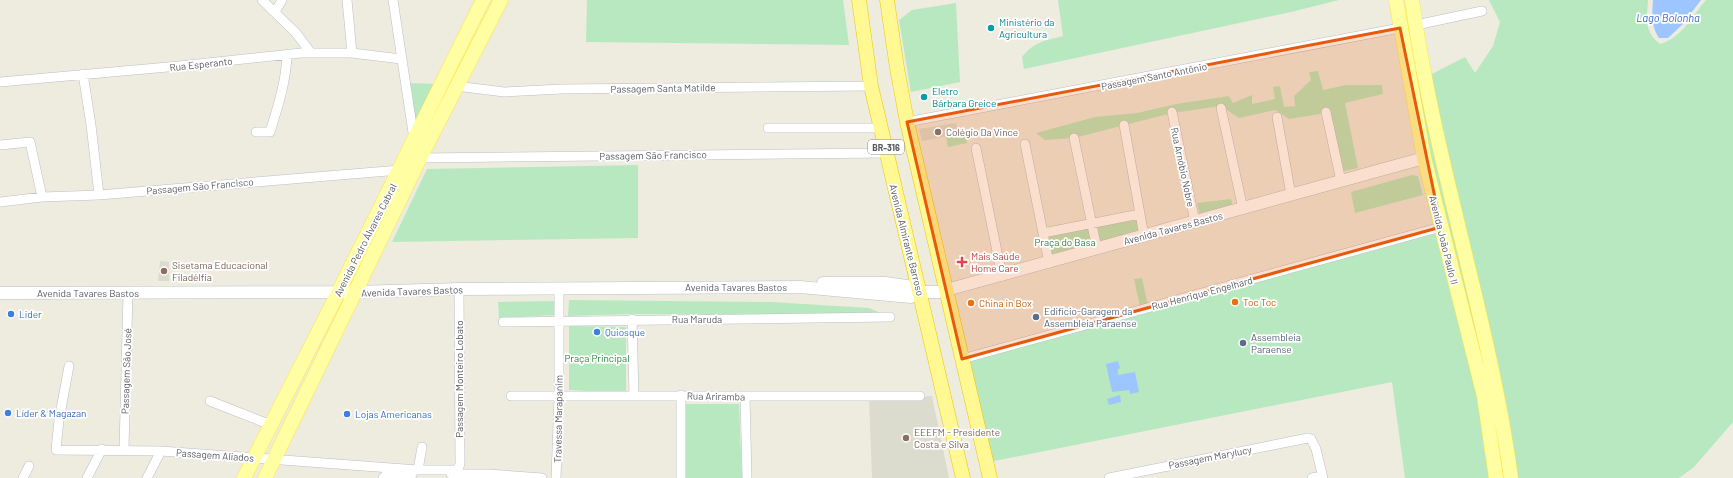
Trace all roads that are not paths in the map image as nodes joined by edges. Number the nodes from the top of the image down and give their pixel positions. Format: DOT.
graph roads {
  1 [pos="262,0"];
  2 [pos="282,0"];
  3 [pos="347,0"];
  4 [pos="393,0"];
  5 [pos="483,0"];
  6 [pos="501,0"];
  7 [pos="859,0"];
  8 [pos="887,0"];
  9 [pos="1396,0"];
  10 [pos="1410,4"];
  11 [pos="1482,11"];
  12 [pos="275,12"];
  13 [pos="1416,26"];
  14 [pos="1400,28"];
  15 [pos="310,53"];
  16 [pos="352,53"];
  17 [pos="287,55"];
  18 [pos="1406,55"];
  19 [pos="401,59"];
  20 [pos="83,74"];
  21 [pos="1425,81"];
  22 [pos="0,82"];
  23 [pos="456,86"];
  24 [pos="871,86"];
  25 [pos="1221,108"];
  26 [pos="1172,112"];
  27 [pos="1326,112"];
  28 [pos="1277,117"];
  29 [pos="907,122"];
  30 [pos="1124,125"];
  31 [pos="768,128"];
  32 [pos="881,128"];
  33 [pos="256,132"];
  34 [pos="1074,138"];
  35 [pos="414,139"];
  36 [pos="0,144"];
  37 [pos="1025,144"];
  38 [pos="976,148"];
  39 [pos="887,153"];
  40 [pos="420,158"];
  41 [pos="1424,158"];
  42 [pos="400,170"];
  43 [pos="1341,182"];
  44 [pos="98,194"];
  45 [pos="1291,195"];
  46 [pos="42,197"];
  47 [pos="0,202"];
  48 [pos="1243,209"];
  49 [pos="1140,214"];
  50 [pos="1195,222"];
  51 [pos="1093,225"];
  52 [pos="1441,227"];
  53 [pos="1043,233"];
  54 [pos="1144,236"];
  55 [pos="1097,249"];
  56 [pos="1049,263"];
  57 [pos="1002,276"];
  58 [pos="559,288"];
  59 [pos="459,289"];
  60 [pos="947,290"];
  61 [pos="339,291"];
  62 [pos="355,292"];
  63 [pos="920,292"];
  64 [pos="128,293"];
  65 [pos="0,294"];
  66 [pos="890,318"];
  67 [pos="632,319"];
  68 [pos="559,321"];
  69 [pos="503,322"];
  70 [pos="962,359"];
  71 [pos="69,366"];
  72 [pos="681,395"];
  73 [pos="511,396"];
  74 [pos="559,396"];
  75 [pos="634,396"];
  76 [pos="745,396"];
  77 [pos="920,396"];
  78 [pos="210,401"];
  79 [pos="271,425"];
  80 [pos="422,447"];
  81 [pos="102,449"];
  82 [pos="124,449"];
  83 [pos="161,451"];
  84 [pos="254,457"];
  85 [pos="273,459"];
  86 [pos="29,466"];
  87 [pos="458,469"];
  88 [pos="418,470"];
  89 [pos="522,477"];
  90 [pos="1322,477"];
  91 [pos="23,478"];
  92 [pos="86,478"];
  93 [pos="147,478"];
  94 [pos="244,478"];
  95 [pos="265,478"];
  96 [pos="383,478"];
  97 [pos="542,478"];
  98 [pos="556,478"];
  99 [pos="681,478"];
  100 [pos="746,478"];
  101 [pos="962,478"];
  102 [pos="990,478"];
  103 [pos="1109,478"];
  104 [pos="1312,478"];
  105 [pos="1496,478"];
  106 [pos="1510,478"];
  1 -- 12 [label="street"];
  2 -- 12 [label="street"];
  3 -- 16 [label="street"];
  4 -- 19 [label="street"];
  5 -- 35 [label="main road, Avenida Pedro Álvares Cabral"];
  6 -- 23 [label="main road, Avenida Pedro Álvares Cabral"];
  7 -- 24 [label="highway, Avenida Almirante Barroso / BR-316"];
  8 -- 29 [label="highway, BR-316"];
  9 -- 14 [label="main road, Avenida João Paulo II"];
  10 -- 13 [label="main road, Avenida João Paulo II"];
  11 -- 13 [label="street"];
  12 -- 15 [label="street"];
  13 -- 21 [label="main road, Avenida João Paulo II"];
  14 -- 18 [label="main road, Avenida João Paulo II"];
  14 -- 29 [label="street, Passagem Santo Antônio"];
  15 -- 16 [label="street, Rua Esperanto"];
  15 -- 17 [label="street, Rua Esperanto"];
  16 -- 19 [label="street, Rua Esperanto"];
  17 -- 20 [label="street, Rua Esperanto"];
  17 -- 33 [label="street"];
  18 -- 21 [label="main road"];
  18 -- 41 [label="main road, Avenida João Paulo II"];
  19 -- 35 [label="street"];
  20 -- 22 [label="street, Rua Esperanto"];
  20 -- 44 [label="street"];
  21 -- 106 [label="main road, Avenida João Paulo II"];
  23 -- 24 [label="street, Passagem Santa Matilde"];
  23 -- 40 [label="main road, Avenida Pedro Álvares Cabral"];
  24 -- 32 [label="highway, Avenida Almirante Barroso / BR-316"];
  25 -- 48 [label="street"];
  26 -- 50 [label="street, Rua Arnóbio Nobre"];
  27 -- 43 [label="street"];
  28 -- 45 [label="street"];
  29 -- 60 [label="highway, BR-316"];
  30 -- 49 [label="street"];
  31 -- 32 [label="street"];
  32 -- 39 [label="highway, Avenida Almirante Barroso / BR-316"];
  34 -- 51 [label="street"];
  35 -- 42 [label="main road, Avenida Pedro Álvares Cabral"];
  36 -- 46 [label="street"];
  37 -- 53 [label="street"];
  38 -- 57 [label="street"];
  39 -- 40 [label="street, Passagem São Francisco"];
  39 -- 63 [label="highway, Avenida Almirante Barroso / BR-316"];
  40 -- 62 [label="main road, Avenida Pedro Álvares Cabral"];
  41 -- 43 [label="main road, Avenida Tavares Bastos"];
  41 -- 52 [label="main road, Avenida João Paulo II"];
  42 -- 44 [label="street, Passagem São Francisco"];
  42 -- 61 [label="main road, Avenida Pedro Álvares Cabral"];
  43 -- 45 [label="main road, Avenida Tavares Bastos"];
  44 -- 46 [label="street, Passagem São Francisco"];
  45 -- 48 [label="main road, Avenida Tavares Bastos"];
  46 -- 47 [label="street, Passagem São Francisco"];
  48 -- 50 [label="main road, Avenida Tavares Bastos"];
  49 -- 51 [label="street"];
  49 -- 54 [label="street"];
  50 -- 54 [label="main road, Avenida Tavares Bastos"];
  51 -- 53 [label="street"];
  51 -- 55 [label="street"];
  52 -- 70 [label="street, Rua Henrique Engelhard"];
  52 -- 105 [label="main road, Avenida João Paulo II"];
  53 -- 56 [label="street"];
  54 -- 55 [label="main road, Avenida Tavares Bastos"];
  55 -- 56 [label="main road, Avenida Tavares Bastos"];
  56 -- 57 [label="main road, Avenida Tavares Bastos"];
  57 -- 60 [label="main road, Avenida Tavares Bastos"];
  58 -- 59 [label="main road, Avenida Tavares Bastos"];
  58 -- 63 [label="main road, Avenida Tavares Bastos"];
  58 -- 68 [label="street, Travessa Marapanim"];
  59 -- 62 [label="main road, Avenida Tavares Bastos"];
  59 -- 87 [label="street, Passagem Monteiro Lobato"];
  60 -- 63 [label="main road, Avenida Tavares Bastos"];
  60 -- 70 [label="highway, BR-316"];
  61 -- 62 [label="main road, Avenida Tavares Bastos"];
  61 -- 64 [label="main road, Avenida Tavares Bastos"];
  61 -- 79 [label="main road, Avenida Pedro Álvares Cabral"];
  62 -- 85 [label="main road, Avenida Pedro Álvares Cabral"];
  63 -- 101 [label="highway, Avenida Almirante Barroso / BR-316"];
  64 -- 65 [label="main road, Avenida Tavares Bastos"];
  64 -- 82 [label="street, Passagem São José"];
  66 -- 67 [label="street, Rua Maruda"];
  67 -- 68 [label="street, Rua Maruda"];
  67 -- 75 [label="street"];
  68 -- 69 [label="street, Rua Maruda"];
  68 -- 74 [label="street, Travessa Marapanim"];
  70 -- 102 [label="highway, BR-316"];
  71 -- 81 [label="street, Passagem Aliados"];
  72 -- 75 [label="street, Rua Ariramba"];
  72 -- 76 [label="street, Rua Ariramba"];
  72 -- 99 [label="street"];
  73 -- 74 [label="street, Rua Ariramba"];
  74 -- 75 [label="street, Rua Ariramba"];
  74 -- 98 [label="street, Travessa Marapanim"];
  76 -- 77 [label="street, Rua Ariramba"];
  76 -- 100 [label="street"];
  78 -- 79 [label="street"];
  79 -- 84 [label="main road, Avenida Pedro Álvares Cabral"];
  80 -- 88 [label="street"];
  81 -- 82 [label="street, Passagem Aliados"];
  81 -- 92 [label="street"];
  82 -- 83 [label="street, Passagem Aliados"];
  83 -- 84 [label="street, Passagem Aliados"];
  83 -- 93 [label="street"];
  84 -- 85 [label="street, Passagem Aliados"];
  84 -- 94 [label="main road, Avenida Pedro Álvares Cabral"];
  85 -- 88 [label="street, Passagem Aliados"];
  85 -- 95 [label="main road, Avenida Pedro Álvares Cabral"];
  86 -- 91 [label="street"];
  87 -- 88 [label="street, Passagem Aliados"];
  89 -- 96 [label="street"];
  89 -- 97 [label="street"];
  90 -- 103 [label="street, Passagem Marylucy"];
  90 -- 104 [label="street"];
}
